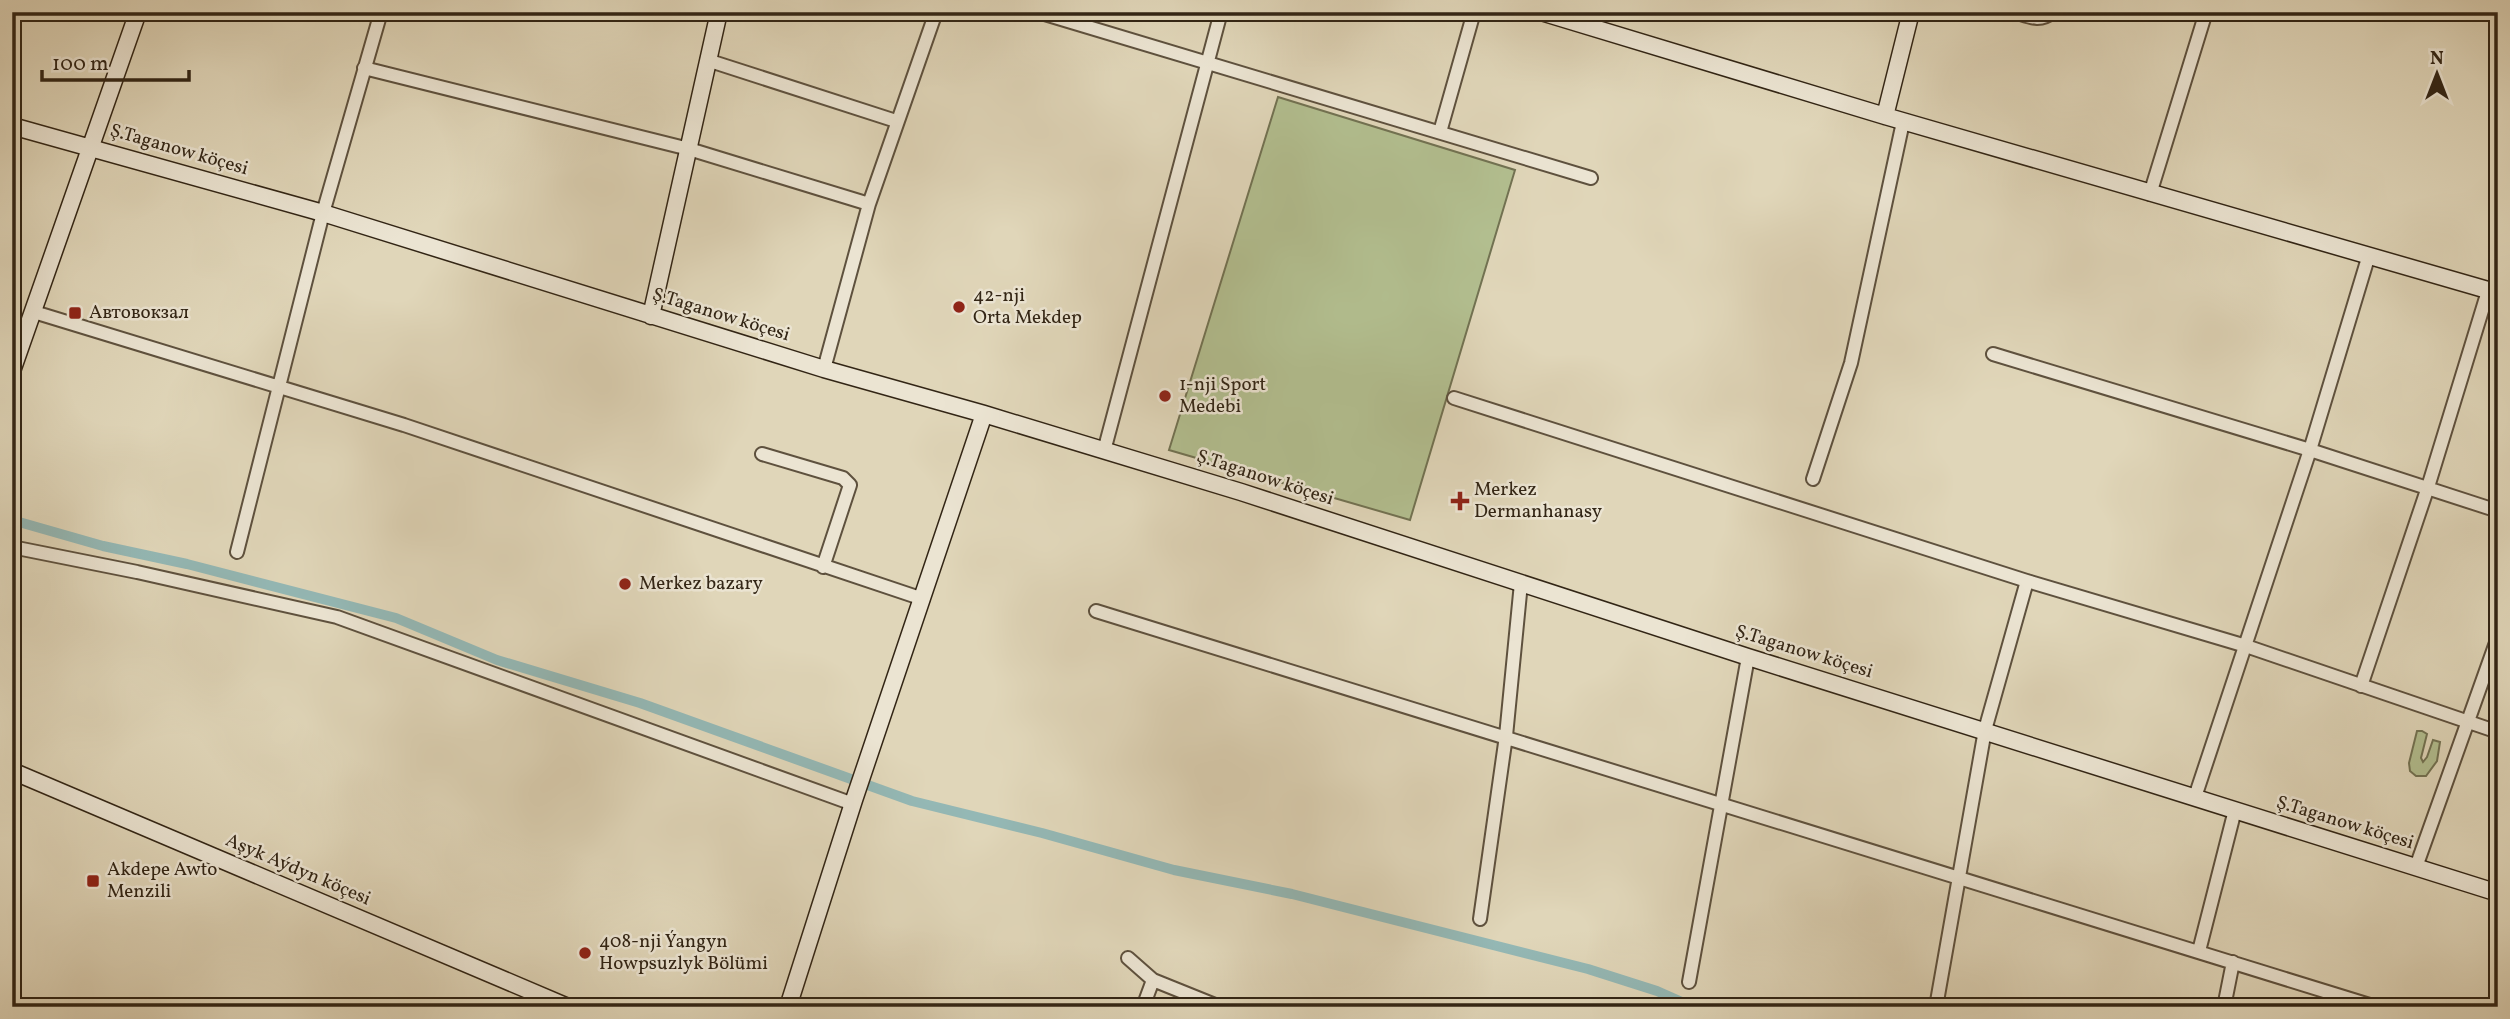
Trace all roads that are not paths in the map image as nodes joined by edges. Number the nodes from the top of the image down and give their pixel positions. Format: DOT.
graph roads {
  1 [pos="138,12"];
  2 [pos="381,12"];
  3 [pos="719,12"];
  4 [pos="936,12"];
  5 [pos="1038,12"];
  6 [pos="1221,12"];
  7 [pos="1474,12"];
  8 [pos="1541,12"];
  9 [pos="1911,12"];
  10 [pos="2014,12"];
  11 [pos="2052,12"];
  12 [pos="2206,12"];
  13 [pos="706,60"];
  14 [pos="1208,64"];
  15 [pos="364,68"];
  16 [pos="1885,116"];
  17 [pos="896,121"];
  18 [pos="1903,122"];
  19 [pos="12,125"];
  20 [pos="1440,132"];
  21 [pos="90,146"];
  22 [pos="689,149"];
  23 [pos="1591,178"];
  24 [pos="2150,194"];
  25 [pos="869,204"];
  26 [pos="323,213"];
  27 [pos="2368,258"];
  28 [pos="2493,292"];
  29 [pos="34,312"];
  30 [pos="651,316"];
  31 [pos="1993,355"];
  32 [pos="13,368"];
  33 [pos="824,369"];
  34 [pos="280,386"];
  35 [pos="1454,397"];
  36 [pos="984,414"];
  37 [pos="2310,450"];
  38 [pos="1104,451"];
  39 [pos="762,454"];
  40 [pos="1813,479"];
  41 [pos="2428,487"];
  42 [pos="2498,511"];
  43 [pos="12,547"];
  44 [pos="237,552"];
  45 [pos="823,568"];
  46 [pos="2027,581"];
  47 [pos="1521,583"];
  48 [pos="923,599"];
  49 [pos="1096,611"];
  50 [pos="2498,637"];
  51 [pos="2246,646"];
  52 [pos="1748,657"];
  53 [pos="2361,686"];
  54 [pos="2468,722"];
  55 [pos="1984,730"];
  56 [pos="2498,732"];
  57 [pos="1506,736"];
  58 [pos="12,771"];
  59 [pos="2195,797"];
  60 [pos="854,802"];
  61 [pos="1721,804"];
  62 [pos="2235,810"];
  63 [pos="2416,867"];
  64 [pos="1958,879"];
  65 [pos="2498,893"];
  66 [pos="1480,919"];
  67 [pos="2199,951"];
  68 [pos="1128,958"];
  69 [pos="2233,962"];
  70 [pos="1153,980"];
  71 [pos="1689,982"];
  72 [pos="568,1007"];
  73 [pos="788,1007"];
  74 [pos="1143,1007"];
  75 [pos="1220,1007"];
  76 [pos="1936,1007"];
  77 [pos="2224,1007"];
  78 [pos="2375,1007"];
  1 -- 21 [label="street"];
  2 -- 15 [label="street"];
  3 -- 13 [label="street"];
  4 -- 17 [label="street"];
  5 -- 14 [label="street"];
  6 -- 14 [label="street"];
  7 -- 20 [label="street"];
  8 -- 16 [label="street"];
  9 -- 16 [label="street"];
  10 -- 11 [label="street"];
  12 -- 24 [label="street"];
  13 -- 17 [label="street"];
  13 -- 22 [label="street"];
  14 -- 20 [label="street"];
  14 -- 38 [label="street"];
  15 -- 22 [label="street"];
  15 -- 26 [label="street"];
  16 -- 18 [label="street"];
  17 -- 25 [label="street"];
  18 -- 24 [label="street"];
  18 -- 40 [label="street"];
  19 -- 21 [label="street, Ş.Taganow köçesi"];
  20 -- 23 [label="street"];
  21 -- 26 [label="street, Ş.Taganow köçesi"];
  21 -- 29 [label="street"];
  22 -- 25 [label="street"];
  22 -- 30 [label="street"];
  24 -- 27 [label="street"];
  25 -- 33 [label="street"];
  26 -- 30 [label="street, Ş.Taganow köçesi"];
  26 -- 34 [label="street"];
  27 -- 28 [label="street"];
  27 -- 37 [label="street"];
  28 -- 41 [label="street"];
  29 -- 32 [label="street"];
  29 -- 34 [label="street"];
  30 -- 33 [label="street, Ş.Taganow köçesi"];
  31 -- 37 [label="street"];
  33 -- 36 [label="street, Ş.Taganow köçesi"];
  34 -- 44 [label="street"];
  34 -- 45 [label="street"];
  35 -- 46 [label="street"];
  36 -- 38 [label="street, Ş.Taganow köçesi"];
  36 -- 48 [label="street"];
  37 -- 41 [label="street"];
  37 -- 51 [label="street"];
  38 -- 47 [label="street, Ş.Taganow köçesi"];
  39 -- 45 [label="street"];
  41 -- 42 [label="street"];
  41 -- 53 [label="street"];
  43 -- 60 [label="street"];
  45 -- 48 [label="street"];
  46 -- 51 [label="street"];
  46 -- 55 [label="street"];
  47 -- 52 [label="street, Ş.Taganow köçesi"];
  47 -- 57 [label="street"];
  48 -- 60 [label="street"];
  49 -- 57 [label="street"];
  50 -- 54 [label="street"];
  51 -- 53 [label="street"];
  51 -- 59 [label="street"];
  52 -- 55 [label="street, Ş.Taganow köçesi"];
  52 -- 61 [label="street"];
  53 -- 54 [label="street"];
  54 -- 56 [label="street"];
  54 -- 63 [label="street"];
  55 -- 59 [label="street, Ş.Taganow köçesi"];
  55 -- 64 [label="street"];
  57 -- 61 [label="street"];
  57 -- 66 [label="street"];
  58 -- 72 [label="street, Aşyk Aýdyn köçesi"];
  59 -- 62 [label="street, Ş.Taganow köçesi"];
  60 -- 73 [label="street"];
  61 -- 64 [label="street"];
  61 -- 71 [label="street"];
  62 -- 63 [label="street, Ş.Taganow köçesi"];
  62 -- 67 [label="street"];
  63 -- 65 [label="street, Ş.Taganow köçesi"];
  64 -- 67 [label="street"];
  64 -- 76 [label="street"];
  67 -- 69 [label="street"];
  68 -- 70 [label="street"];
  69 -- 77 [label="street"];
  69 -- 78 [label="street"];
  70 -- 74 [label="street"];
  70 -- 75 [label="street"];
}
